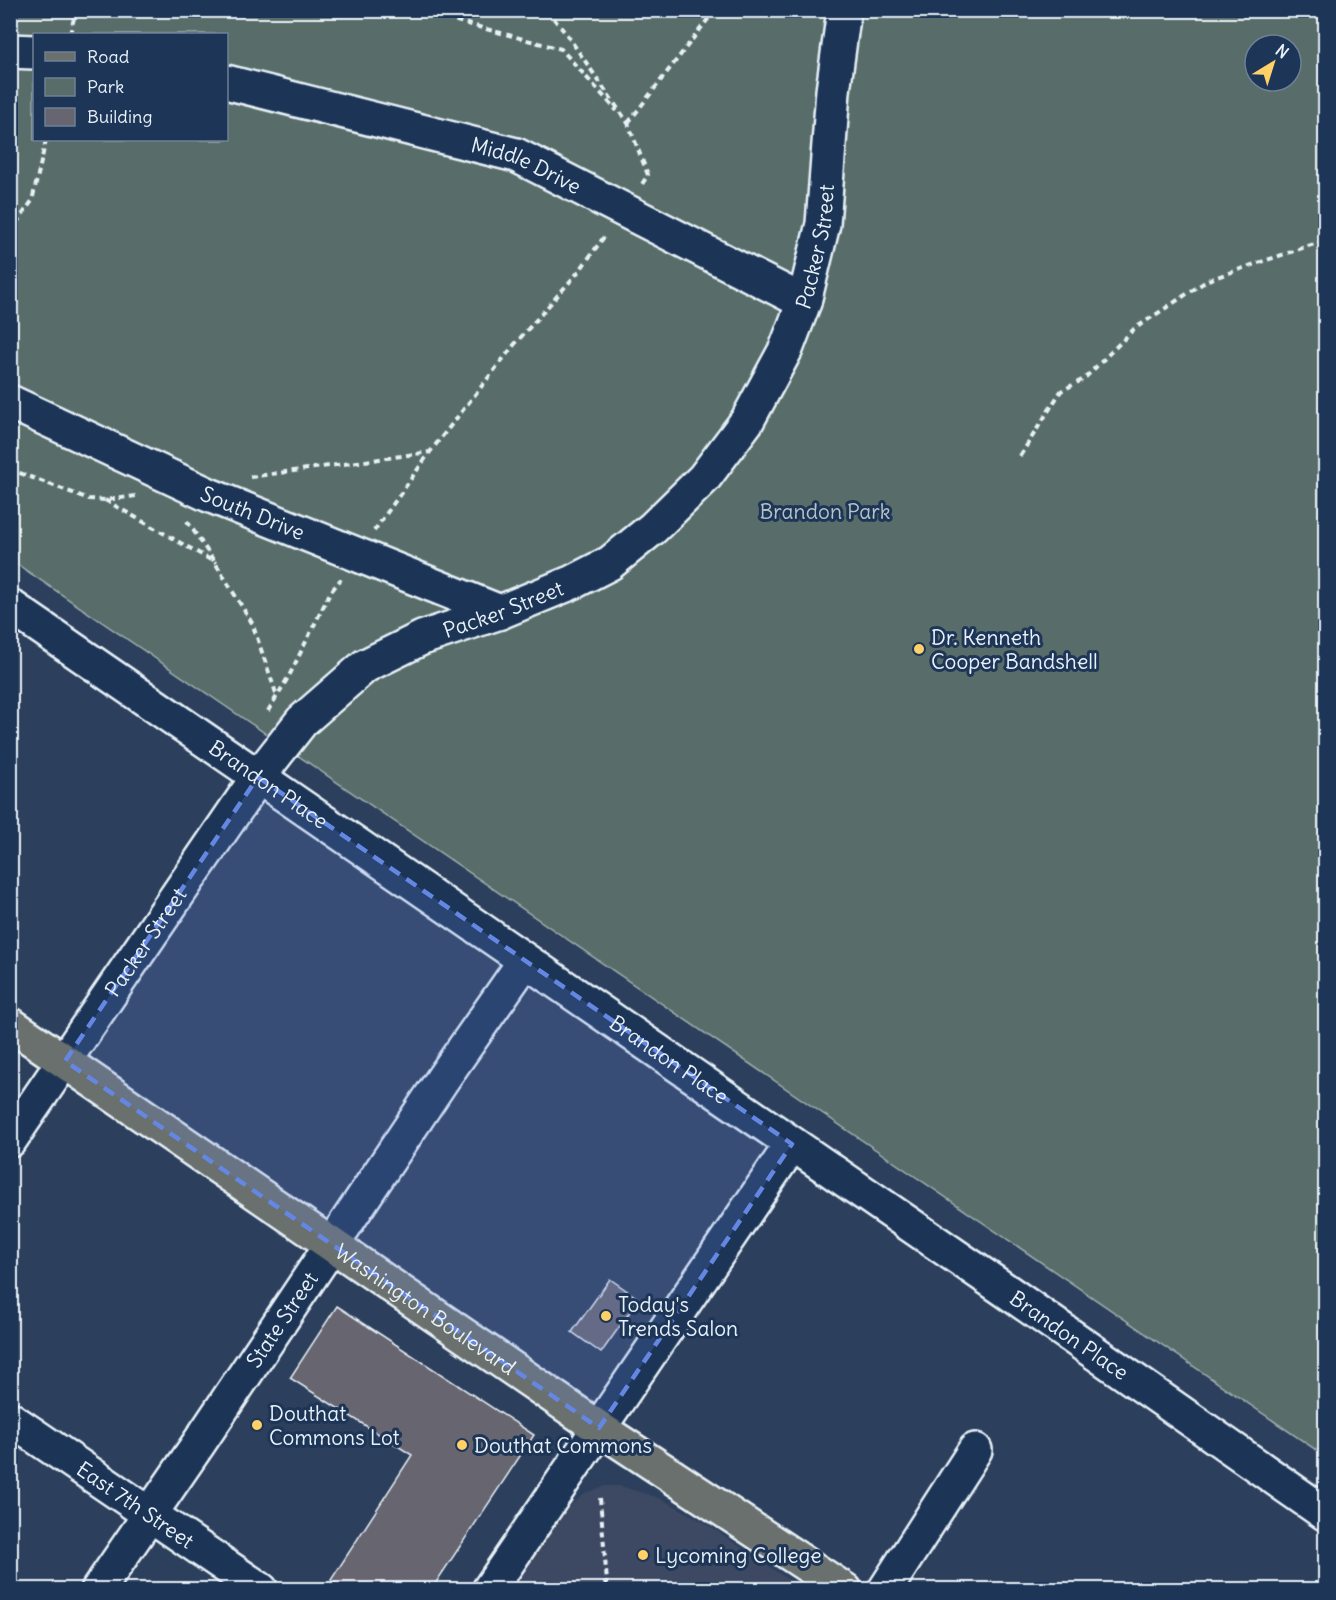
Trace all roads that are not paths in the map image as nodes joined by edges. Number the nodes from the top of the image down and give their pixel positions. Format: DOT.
graph roads {
  1 [pos="844,10"];
  2 [pos="10,51"];
  3 [pos="33,52"];
  4 [pos="228,83"];
  5 [pos="804,302"];
  6 [pos="10,402"];
  7 [pos="10,606"];
  8 [pos="500,612"];
  9 [pos="258,777"];
  10 [pos="525,961"];
  11 [pos="10,1024"];
  12 [pos="65,1061"];
  13 [pos="10,1140"];
  14 [pos="792,1144"];
  15 [pos="332,1244"];
  16 [pos="10,1419"];
  17 [pos="599,1428"];
  18 [pos="975,1450"];
  19 [pos="150,1514"];
  20 [pos="1326,1514"];
  21 [pos="98,1590"];
  22 [pos="261,1590"];
  23 [pos="489,1590"];
  24 [pos="844,1590"];
  25 [pos="885,1590"];
  1 -- 5 [label="street, Packer Street"];
  2 -- 3 [label="street"];
  4 -- 5 [label="street, Middle Drive"];
  5 -- 8 [label="street, Packer Street"];
  6 -- 8 [label="street, South Drive"];
  7 -- 9 [label="street, Brandon Place"];
  8 -- 9 [label="street, Packer Street"];
  9 -- 10 [label="street, Brandon Place"];
  9 -- 12 [label="street, Packer Street"];
  10 -- 14 [label="street, Brandon Place"];
  10 -- 15 [label="street, State Street"];
  11 -- 12 [label="main road, Washington Boulevard"];
  12 -- 13 [label="street, Packer Street"];
  12 -- 15 [label="main road, Washington Boulevard"];
  14 -- 17 [label="street"];
  14 -- 20 [label="street, Brandon Place"];
  15 -- 17 [label="main road, Washington Boulevard"];
  15 -- 19 [label="street, State Street"];
  16 -- 19 [label="street, East 7th Street"];
  17 -- 23 [label="street"];
  17 -- 24 [label="main road, Washington Boulevard"];
  18 -- 25 [label="street"];
  19 -- 21 [label="street, State Street"];
  19 -- 22 [label="street, East 7th Street"];
}
